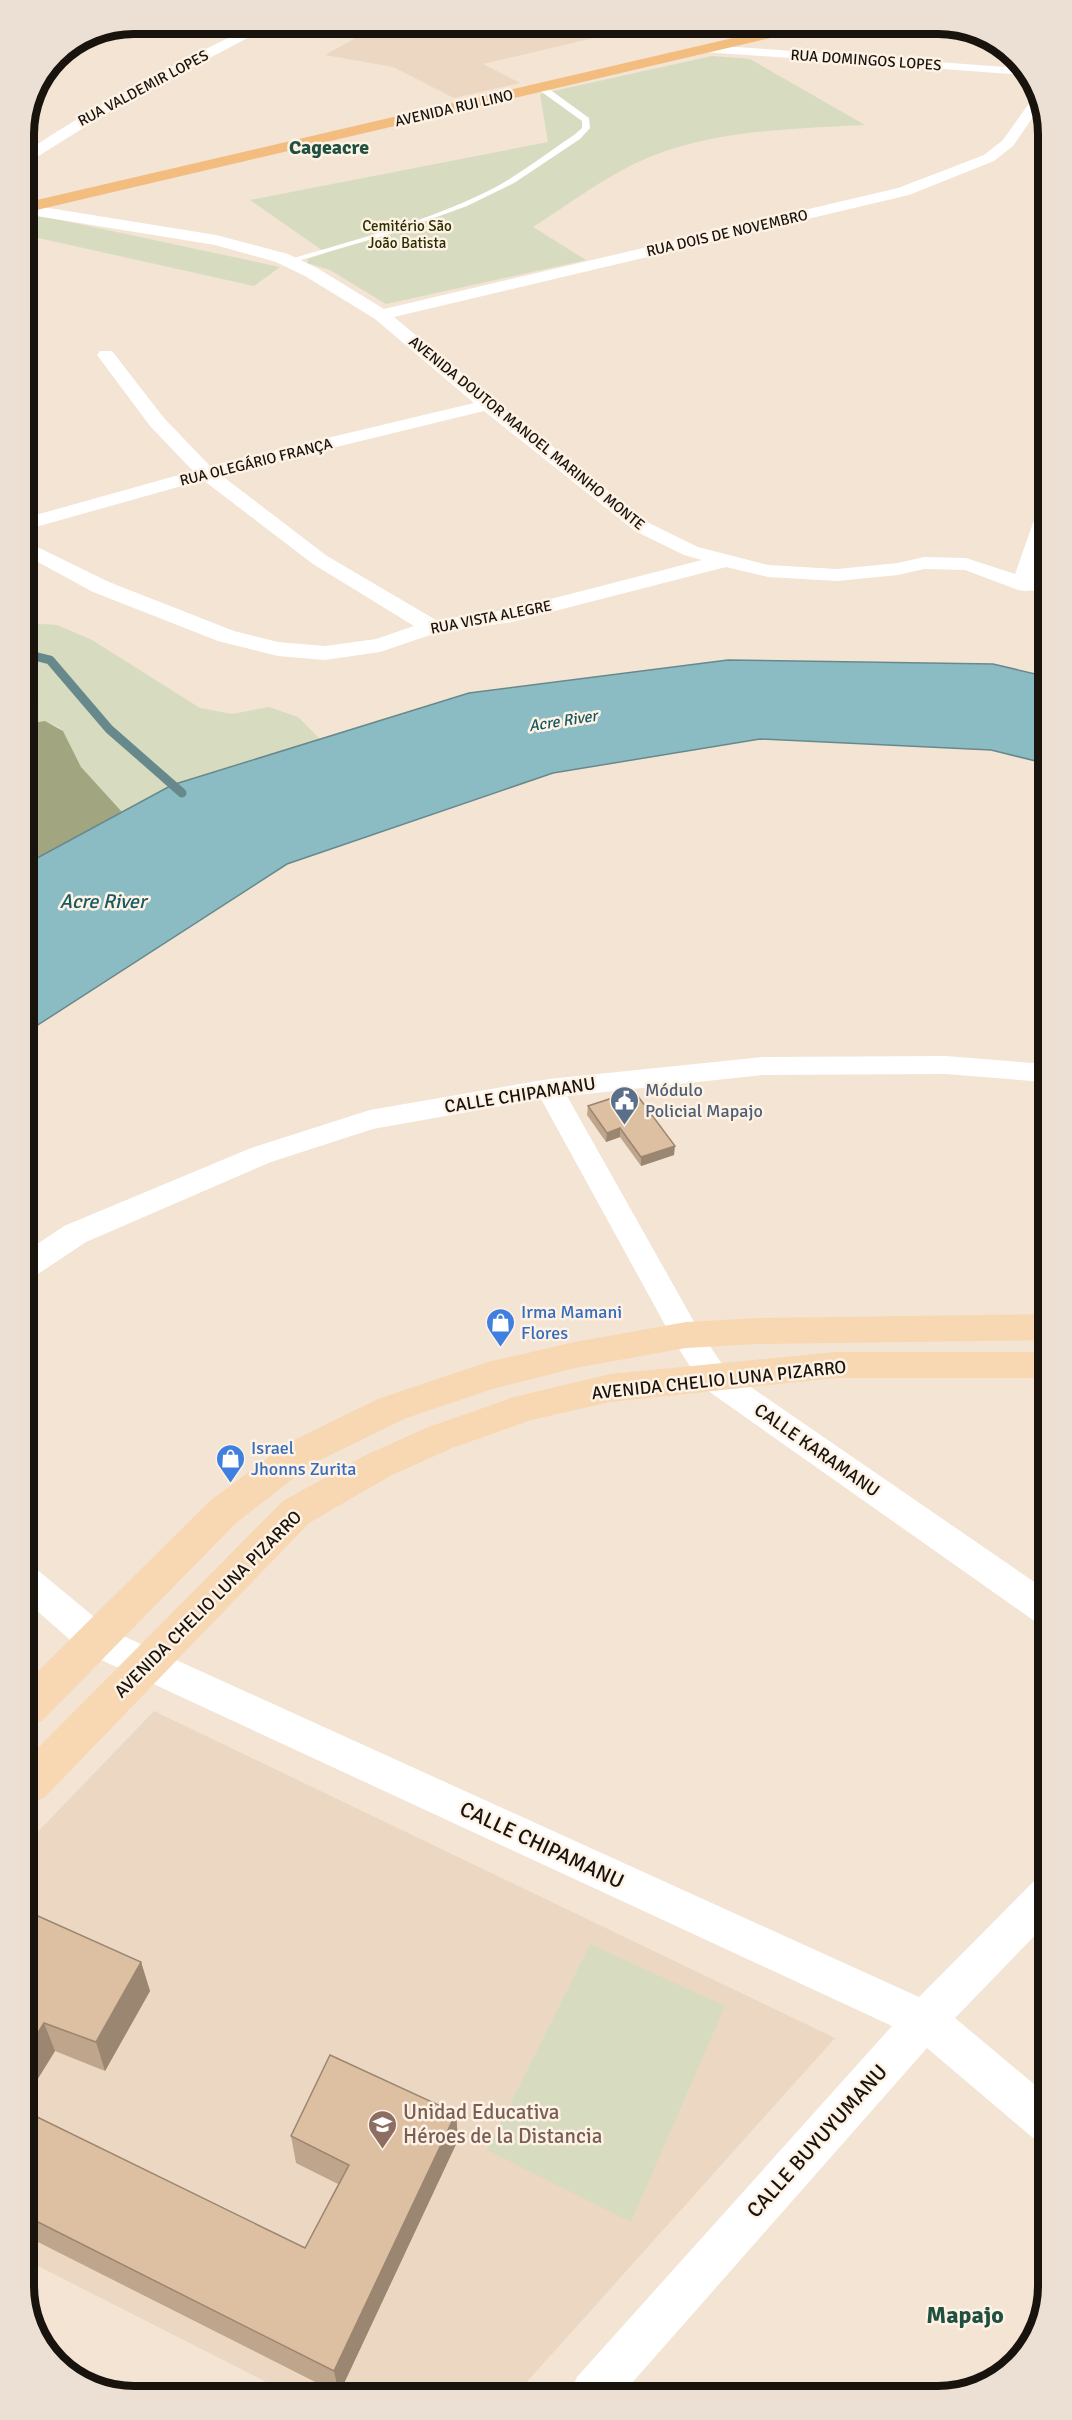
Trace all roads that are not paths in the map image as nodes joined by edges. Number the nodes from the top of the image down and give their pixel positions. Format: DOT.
graph roads {
  1 [pos="247,34"];
  2 [pos="769,35"];
  3 [pos="710,49"];
  4 [pos="1014,71"];
  5 [pos="542,88"];
  6 [pos="1033,106"];
  7 [pos="35,152"];
  8 [pos="35,205"];
  9 [pos="35,210"];
  10 [pos="290,262"];
  11 [pos="381,315"];
  12 [pos="106,355"];
  13 [pos="488,405"];
  14 [pos="206,473"];
  15 [pos="35,521"];
  16 [pos="1038,538"];
  17 [pos="35,553"];
  18 [pos="723,561"];
  19 [pos="1035,588"];
  20 [pos="432,627"];
  21 [pos="1038,1072"];
  22 [pos="549,1088"];
  23 [pos="34,1261"];
  24 [pos="1038,1327"];
  25 [pos="686,1335"];
  26 [pos="1038,1365"];
  27 [pos="715,1379"];
  28 [pos="34,1587"];
  29 [pos="1038,1603"];
  30 [pos="97,1641"];
  31 [pos="147,1665"];
  32 [pos="34,1702"];
  33 [pos="34,1780"];
  34 [pos="1038,1904"];
  35 [pos="925,2020"];
  36 [pos="1038,2115"];
  37 [pos="600,2386"];
  1 -- 7 [label="street, RUA VALDEMIR LOPES"];
  2 -- 3 [label="highway, AVENIDA RUI LINO"];
  3 -- 4 [label="street, RUA DOMINGOS LOPES"];
  3 -- 5 [label="highway, AVENIDA RUI LINO"];
  5 -- 8 [label="highway, AVENIDA RUI LINO"];
  5 -- 10 [label="lane"];
  6 -- 11 [label="street, RUA DOIS DE NOVEMBRO"];
  9 -- 10 [label="street, AVENIDA DOUTOR MANOEL MARINHO MONTE"];
  10 -- 11 [label="street, AVENIDA DOUTOR MANOEL MARINHO MONTE"];
  11 -- 13 [label="street, AVENIDA DOUTOR MANOEL MARINHO MONTE"];
  12 -- 14 [label="street"];
  13 -- 14 [label="street, RUA OLEGÁRIO FRANÇA"];
  13 -- 18 [label="street, AVENIDA DOUTOR MANOEL MARINHO MONTE"];
  14 -- 15 [label="street, RUA OLEGÁRIO FRANÇA"];
  14 -- 20 [label="street"];
  16 -- 19 [label="street"];
  17 -- 20 [label="street, RUA VISTA ALEGRE"];
  18 -- 19 [label="street, AVENIDA DOUTOR MANOEL MARINHO MONTE"];
  18 -- 20 [label="street, RUA VISTA ALEGRE"];
  21 -- 22 [label="street, CALLE CHIPAMANU"];
  22 -- 23 [label="street, CALLE CHIPAMANU"];
  22 -- 25 [label="street, CALLE KARAMANU"];
  24 -- 25 [label="main road, AVENIDA CHELIO LUNA PIZARRO"];
  25 -- 27 [label="street, CALLE KARAMANU"];
  25 -- 30 [label="main road, AVENIDA CHELIO LUNA PIZARRO"];
  26 -- 27 [label="main road, AVENIDA CHELIO LUNA PIZARRO"];
  27 -- 29 [label="street, CALLE KARAMANU"];
  27 -- 31 [label="main road, AVENIDA CHELIO LUNA PIZARRO"];
  28 -- 30 [label="street, CALLE CHIPAMANU"];
  30 -- 31 [label="street, CALLE CHIPAMANU"];
  30 -- 32 [label="main road, AVENIDA CHELIO LUNA PIZARRO"];
  31 -- 33 [label="main road, AVENIDA CHELIO LUNA PIZARRO"];
  31 -- 35 [label="street, CALLE CHIPAMANU"];
  34 -- 35 [label="street, CALLE BUYUYUMANU"];
  35 -- 36 [label="street, CALLE CHIPAMANU"];
  35 -- 37 [label="street, CALLE BUYUYUMANU"];
}
